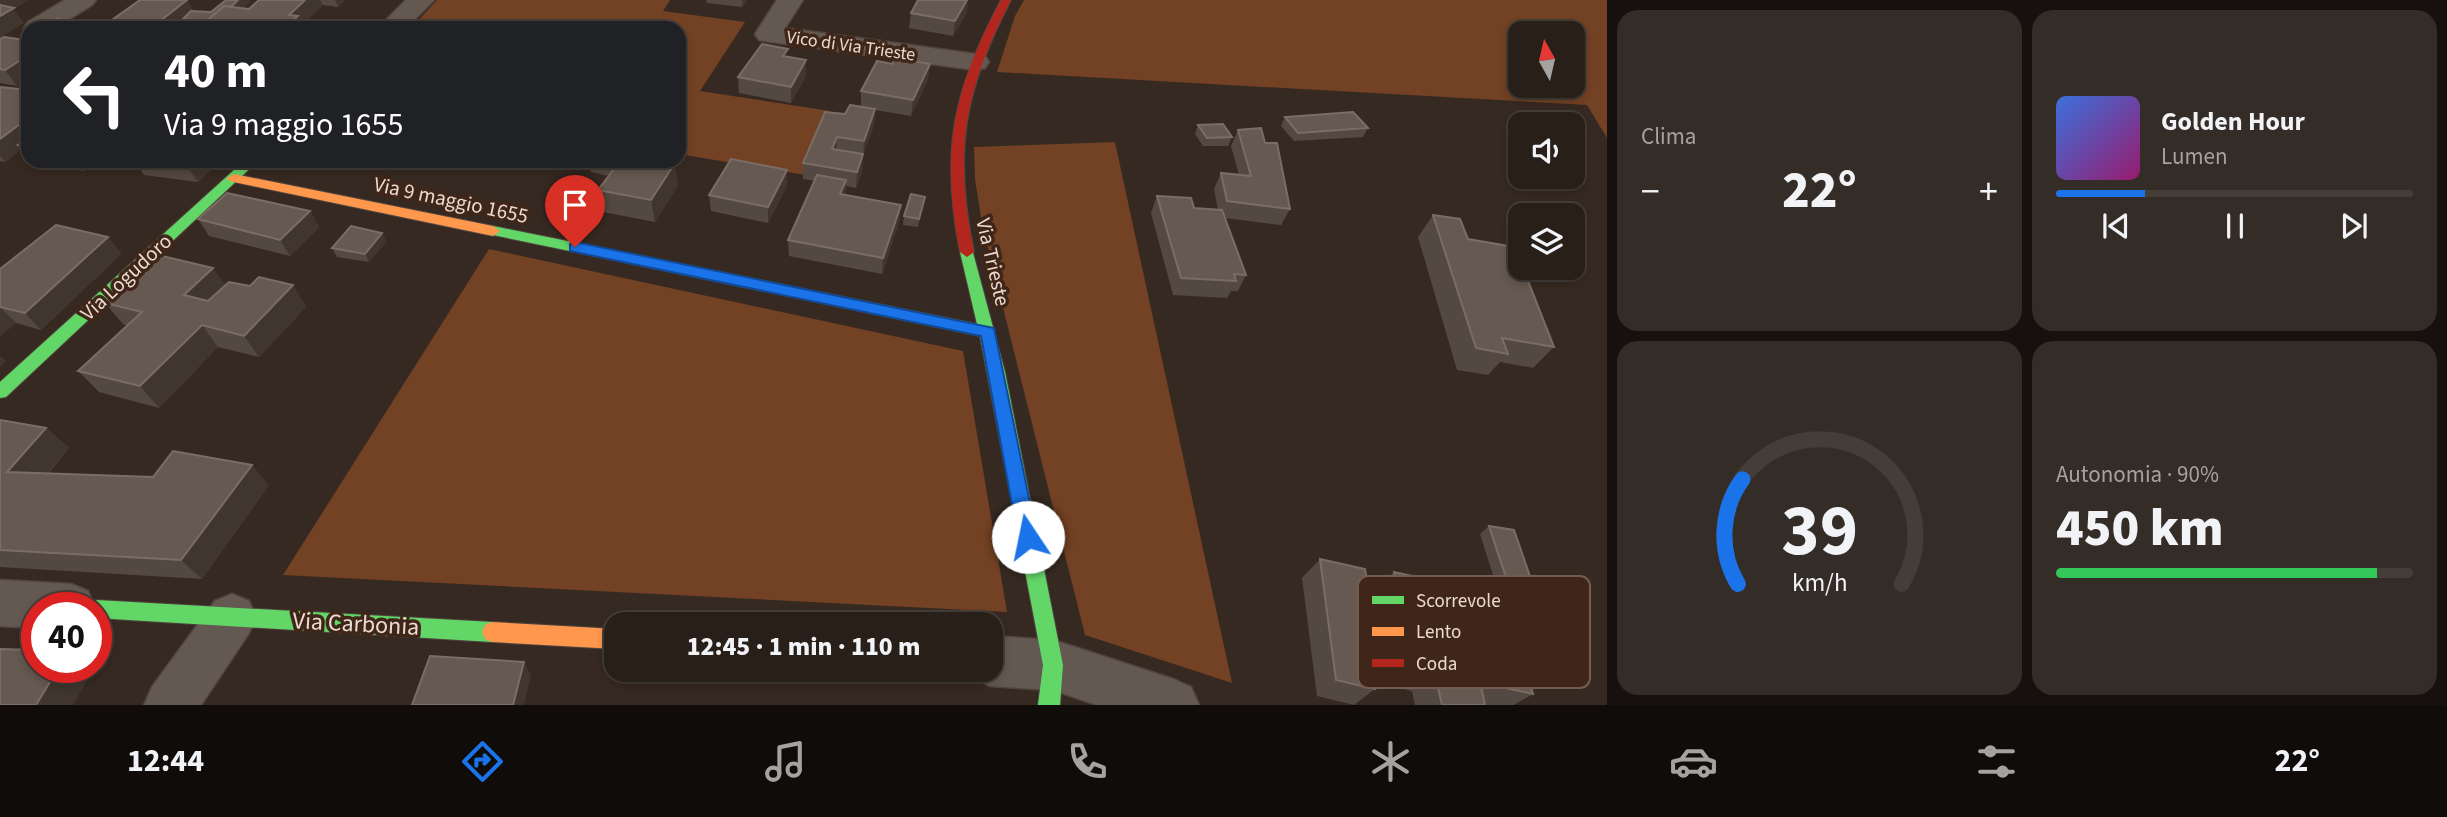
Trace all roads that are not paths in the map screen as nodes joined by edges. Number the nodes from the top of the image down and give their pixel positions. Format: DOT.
graph roads {
  1 [pos="83,0"];
  2 [pos="421,0"];
  3 [pos="790,0"];
  4 [pos="1006,0"];
  5 [pos="49,21"];
  6 [pos="398,21"];
  7 [pos="975,62"];
  8 [pos="244,168"];
  9 [pos="234,178"];
  10 [pos="988,332"];
  11 [pos="0,392"];
  12 [pos="0,603"];
  13 [pos="21,604"];
  14 [pos="112,610"];
  15 [pos="232,617"];
  16 [pos="604,638"];
  17 [pos="1003,666"];
  18 [pos="1051,685"];
  19 [pos="170,705"];
  20 [pos="1172,705"];
  1 -- 5 [label="street"];
  2 -- 6 [label="street"];
  3 -- 7 [label="street, Vico di Via Trieste"];
  4 -- 7 [label="street, Via Trieste"];
  7 -- 10 [label="street, Via Trieste"];
  8 -- 9 [label="street, Via Logudoro"];
  9 -- 10 [label="street, Via 9 maggio 1655"];
  9 -- 11 [label="street, Via Logudoro"];
  10 -- 18 [label="street, Via Trieste"];
  12 -- 13 [label="street"];
  14 -- 15 [label="street, Via Carbonia"];
  15 -- 16 [label="street, Via Carbonia"];
  15 -- 19 [label="street"];
  17 -- 18 [label="street"];
  18 -- 20 [label="street"];
}
